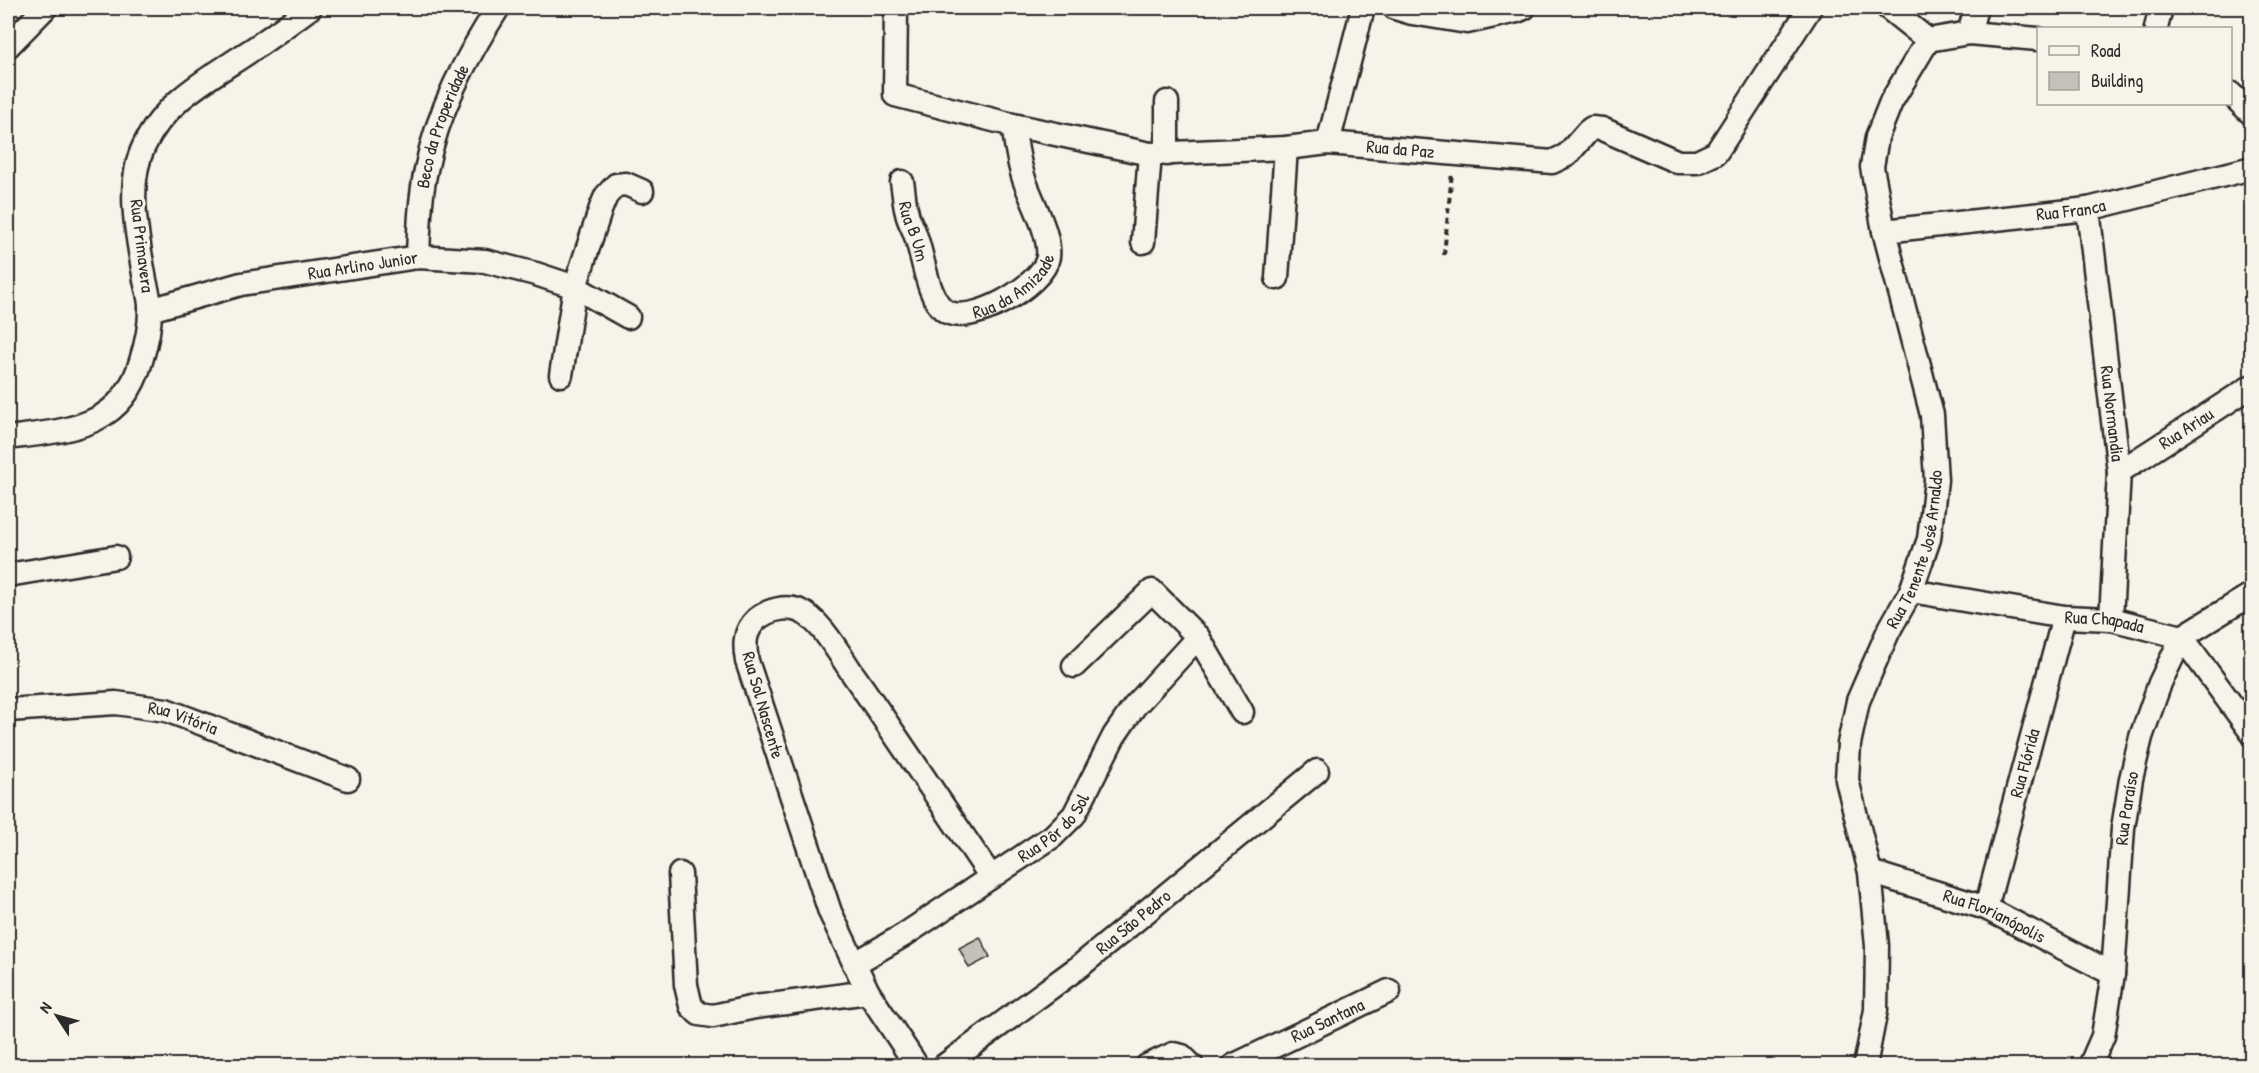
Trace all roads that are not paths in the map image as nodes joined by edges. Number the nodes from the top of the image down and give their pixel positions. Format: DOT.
graph roads {
  1 [pos="45,8"];
  2 [pos="310,8"];
  3 [pos="498,8"];
  4 [pos="896,8"];
  5 [pos="1362,8"];
  6 [pos="1395,8"];
  7 [pos="1524,8"];
  8 [pos="1810,8"];
  9 [pos="1888,8"];
  10 [pos="1976,8"];
  11 [pos="2161,8"];
  12 [pos="2156,27"];
  13 [pos="1969,33"];
  14 [pos="2037,39"];
  15 [pos="1928,40"];
  16 [pos="8,46"];
  17 [pos="2232,95"];
  18 [pos="1167,102"];
  19 [pos="2252,114"];
  20 [pos="1013,125"];
  21 [pos="1328,143"];
  22 [pos="1286,148"];
  23 [pos="1158,154"];
  24 [pos="2252,168"];
  25 [pos="902,182"];
  26 [pos="642,190"];
  27 [pos="2088,209"];
  28 [pos="1884,231"];
  29 [pos="1143,242"];
  30 [pos="418,256"];
  31 [pos="1277,278"];
  32 [pos="929,280"];
  33 [pos="575,287"];
  34 [pos="150,309"];
  35 [pos="628,317"];
  36 [pos="561,375"];
  37 [pos="2252,386"];
  38 [pos="8,438"];
  39 [pos="2119,472"];
  40 [pos="116,557"];
  41 [pos="8,575"];
  42 [pos="1911,591"];
  43 [pos="2252,594"];
  44 [pos="2064,617"];
  45 [pos="2111,619"];
  46 [pos="1198,637"];
  47 [pos="2182,637"];
  48 [pos="1074,666"];
  49 [pos="8,710"];
  50 [pos="1242,712"];
  51 [pos="2252,733"];
  52 [pos="1317,771"];
  53 [pos="348,779"];
  54 [pos="1870,872"];
  55 [pos="680,874"];
  56 [pos="991,878"];
  57 [pos="1986,908"];
  58 [pos="854,964"];
  59 [pos="2114,974"];
  60 [pos="1389,991"];
  61 [pos="868,992"];
  62 [pos="1191,1064"];
  63 [pos="917,1065"];
  64 [pos="944,1065"];
  65 [pos="1147,1065"];
  66 [pos="1233,1065"];
  67 [pos="1865,1065"];
  68 [pos="2090,1065"];
  1 -- 16 [label="street"];
  2 -- 34 [label="street, Rua Primavera"];
  3 -- 30 [label="street, Beco da Properidade"];
  4 -- 20 [label="street, Rua da Paz"];
  5 -- 21 [label="street"];
  6 -- 7 [label="street"];
  8 -- 21 [label="street, Rua da Paz"];
  9 -- 15 [label="street"];
  10 -- 13 [label="street"];
  11 -- 12 [label="street"];
  13 -- 14 [label="street"];
  13 -- 15 [label="street"];
  15 -- 28 [label="street, Rua Tenente José Arnaldo"];
  17 -- 19 [label="street"];
  18 -- 23 [label="street"];
  20 -- 23 [label="street, Rua da Paz"];
  20 -- 32 [label="street, Rua da Amizade"];
  21 -- 22 [label="street, Rua da Paz"];
  22 -- 23 [label="street, Rua da Paz"];
  22 -- 31 [label="street"];
  23 -- 29 [label="street"];
  24 -- 27 [label="street, Rua Franca"];
  25 -- 32 [label="street, Rua B Um"];
  26 -- 33 [label="street"];
  27 -- 28 [label="street, Rua Franca"];
  27 -- 39 [label="street, Rua Normandia"];
  28 -- 42 [label="street, Rua Tenente José Arnaldo"];
  30 -- 33 [label="street, Rua Arlino Junior"];
  30 -- 34 [label="street, Rua Arlino Junior"];
  33 -- 35 [label="street, Rua Arlino Junior"];
  33 -- 36 [label="street"];
  34 -- 38 [label="street, Rua Primavera"];
  37 -- 39 [label="street, Rua Ariau"];
  39 -- 45 [label="street, Rua Normandia"];
  40 -- 41 [label="street"];
  42 -- 44 [label="street, Rua Chapada"];
  42 -- 54 [label="street, Rua Tenente José Arnaldo"];
  43 -- 47 [label="street"];
  44 -- 45 [label="street, Rua Chapada"];
  44 -- 57 [label="street, Rua Flórida"];
  45 -- 47 [label="street, Rua Chapada"];
  46 -- 48 [label="street"];
  46 -- 50 [label="street"];
  46 -- 56 [label="street, Rua Pôr do Sol"];
  47 -- 51 [label="street"];
  47 -- 59 [label="street, Rua Paraíso"];
  49 -- 53 [label="street, Rua Vitória"];
  52 -- 64 [label="street, Rua São Pedro"];
  54 -- 57 [label="street, Rua Florianópolis"];
  54 -- 67 [label="street, Rua Tenente José Arnaldo"];
  55 -- 61 [label="street"];
  56 -- 58 [label="street, Rua Pôr do Sol"];
  56 -- 58 [label="street, Rua Sol Nascente"];
  57 -- 59 [label="street, Rua Florianópolis"];
  58 -- 61 [label="street, Rua Sol Nascente"];
  59 -- 68 [label="street, Rua Paraíso"];
  60 -- 66 [label="street, Rua Santana"];
  61 -- 63 [label="street, Rua Sol Nascente"];
  62 -- 65 [label="street"];
}
